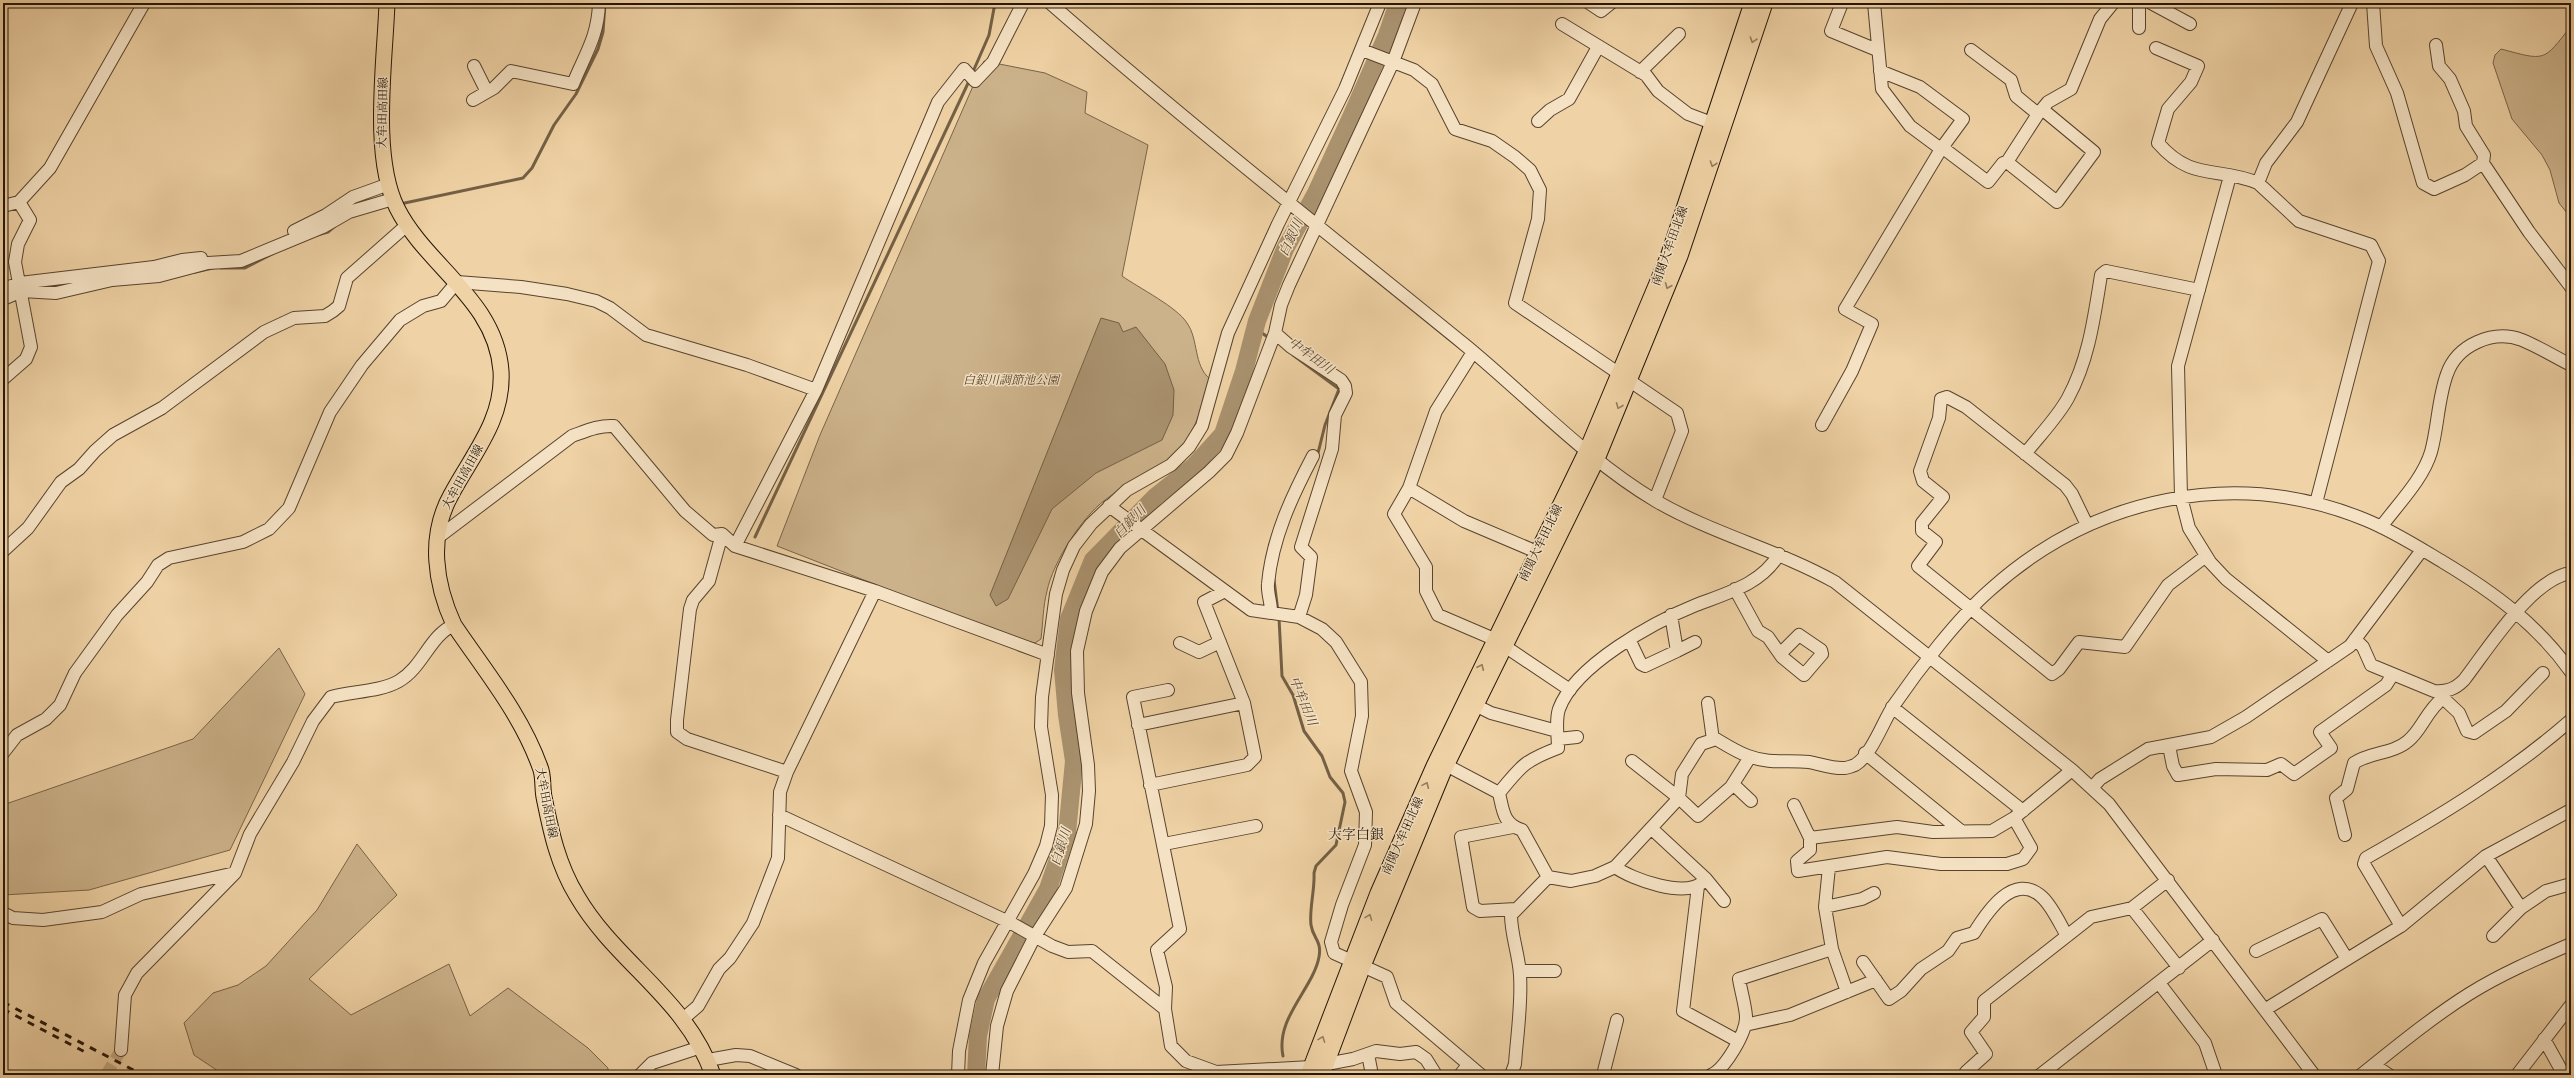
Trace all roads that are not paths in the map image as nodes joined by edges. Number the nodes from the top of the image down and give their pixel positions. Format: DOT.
graph roads {
  1 [pos="144,3"];
  2 [pos="387,3"];
  3 [pos="599,3"];
  4 [pos="1023,3"];
  5 [pos="1050,3"];
  6 [pos="1380,3"];
  7 [pos="1415,3"];
  8 [pos="1588,3"];
  9 [pos="1611,3"];
  10 [pos="1752,3"];
  11 [pos="1765,3"];
  12 [pos="1842,3"];
  13 [pos="1874,3"];
  14 [pos="2113,3"];
  15 [pos="2140,3"];
  16 [pos="2151,3"];
  17 [pos="2352,3"];
  18 [pos="2373,3"];
  19 [pos="1562,24"];
  20 [pos="2190,24"];
  21 [pos="2139,28"];
  22 [pos="1679,34"];
  23 [pos="2436,45"];
  24 [pos="1598,47"];
  25 [pos="2156,48"];
  26 [pos="1877,50"];
  27 [pos="1970,50"];
  28 [pos="1364,51"];
  29 [pos="1391,61"];
  30 [pos="474,66"];
  31 [pos="1880,71"];
  32 [pos="1640,72"];
  33 [pos="488,92"];
  34 [pos="473,100"];
  35 [pos="2040,112"];
  36 [pos="1538,121"];
  37 [pos="1712,123"];
  38 [pos="1942,148"];
  39 [pos="2007,162"];
  40 [pos="2483,163"];
  41 [pos="2230,176"];
  42 [pos="2258,183"];
  43 [pos="389,184"];
  44 [pos="393,199"];
  45 [pos="19,202"];
  46 [pos="1292,205"];
  47 [pos="3,206"];
  48 [pos="1315,224"];
  49 [pos="407,225"];
  50 [pos="456,282"];
  51 [pos="2571,286"];
  52 [pos="21,287"];
  53 [pos="3,289"];
  54 [pos="2199,290"];
  55 [pos="3,299"];
  56 [pos="1273,338"];
  57 [pos="1473,352"];
  58 [pos="2571,365"];
  59 [pos="3,379"];
  60 [pos="1623,379"];
  61 [pos="816,390"];
  62 [pos="1822,426"];
  63 [pos="1592,454"];
  64 [pos="2025,454"];
  65 [pos="1313,456"];
  66 [pos="1408,488"];
  67 [pos="2180,497"];
  68 [pos="1655,500"];
  69 [pos="2316,503"];
  70 [pos="1112,508"];
  71 [pos="2087,525"];
  72 [pos="2381,527"];
  73 [pos="1140,529"];
  74 [pos="722,534"];
  75 [pos="436,539"];
  76 [pos="735,546"];
  77 [pos="2422,550"];
  78 [pos="3,551"];
  79 [pos="1537,552"];
  80 [pos="1779,554"];
  81 [pos="2206,556"];
  82 [pos="2571,573"];
  83 [pos="1735,590"];
  84 [pos="875,591"];
  85 [pos="1225,592"];
  86 [pos="1971,609"];
  87 [pos="1276,612"];
  88 [pos="2517,612"];
  89 [pos="1671,615"];
  90 [pos="1299,617"];
  91 [pos="454,625"];
  92 [pos="2355,639"];
  93 [pos="1630,641"];
  94 [pos="1220,642"];
  95 [pos="1499,642"];
  96 [pos="1695,642"];
  97 [pos="1180,643"];
  98 [pos="1677,651"];
  99 [pos="1780,654"];
  100 [pos="1048,656"];
  101 [pos="1931,657"];
  102 [pos="2328,661"];
  103 [pos="2571,672"];
  104 [pos="2544,673"];
  105 [pos="2393,674"];
  106 [pos="1168,690"];
  107 [pos="1570,690"];
  108 [pos="2442,695"];
  109 [pos="1244,703"];
  110 [pos="1708,703"];
  111 [pos="1475,705"];
  112 [pos="1892,707"];
  113 [pos="2571,720"];
  114 [pos="1138,725"];
  115 [pos="1558,735"];
  116 [pos="1577,737"];
  117 [pos="1713,740"];
  118 [pos="2169,746"];
  119 [pos="3,753"];
  120 [pos="1865,753"];
  121 [pos="1750,757"];
  122 [pos="1632,761"];
  123 [pos="1446,765"];
  124 [pos="2072,770"];
  125 [pos="787,772"];
  126 [pos="1733,784"];
  127 [pos="1150,785"];
  128 [pos="2092,788"];
  129 [pos="1499,793"];
  130 [pos="1679,798"];
  131 [pos="1751,802"];
  132 [pos="1794,805"];
  133 [pos="2571,810"];
  134 [pos="2018,814"];
  135 [pos="779,815"];
  136 [pos="1256,826"];
  137 [pos="1513,827"];
  138 [pos="1651,828"];
  139 [pos="1961,831"];
  140 [pos="2345,835"];
  141 [pos="1810,838"];
  142 [pos="1164,844"];
  143 [pos="2486,856"];
  144 [pos="1615,867"];
  145 [pos="1829,867"];
  146 [pos="235,873"];
  147 [pos="1548,877"];
  148 [pos="2168,880"];
  149 [pos="1702,883"];
  150 [pos="2571,884"];
  151 [pos="1874,893"];
  152 [pos="1724,901"];
  153 [pos="1825,907"];
  154 [pos="2132,908"];
  155 [pos="2521,908"];
  156 [pos="1516,909"];
  157 [pos="3,913"];
  158 [pos="1009,922"];
  159 [pos="2401,926"];
  160 [pos="1033,936"];
  161 [pos="2068,936"];
  162 [pos="2493,936"];
  163 [pos="2214,940"];
  164 [pos="2571,944"];
  165 [pos="1832,949"];
  166 [pos="2256,951"];
  167 [pos="2347,959"];
  168 [pos="1863,962"];
  169 [pos="1358,963"];
  170 [pos="2179,968"];
  171 [pos="1520,971"];
  172 [pos="1555,972"];
  173 [pos="1876,980"];
  174 [pos="2158,983"];
  175 [pos="1847,992"];
  176 [pos="2571,1005"];
  177 [pos="1165,1009"];
  178 [pos="2266,1009"];
  179 [pos="683,1019"];
  180 [pos="1617,1020"];
  181 [pos="1745,1025"];
  182 [pos="2544,1039"];
  183 [pos="1738,1041"];
  184 [pos="121,1050"];
  185 [pos="705,1053"];
  186 [pos="1368,1054"];
  187 [pos="1468,1065"];
  188 [pos="2374,1065"];
  189 [pos="1317,1070"];
  190 [pos="640,1075"];
  191 [pos="713,1075"];
  192 [pos="796,1075"];
  193 [pos="958,1075"];
  194 [pos="992,1075"];
  195 [pos="1372,1075"];
  196 [pos="1436,1075"];
  197 [pos="1460,1075"];
  198 [pos="1482,1075"];
  199 [pos="1512,1075"];
  200 [pos="1603,1075"];
  201 [pos="1711,1075"];
  202 [pos="1967,1075"];
  203 [pos="2040,1075"];
  204 [pos="2216,1075"];
  205 [pos="2314,1075"];
  206 [pos="2361,1075"];
  207 [pos="2389,1075"];
  208 [pos="2517,1075"];
  209 [pos="2564,1075"];
  1 -- 45 [label="street"];
  2 -- 43 [label="main road, 大牟田高田線"];
  3 -- 33 [label="street"];
  4 -- 61 [label="street"];
  5 -- 46 [label="street"];
  6 -- 28 [label="street"];
  7 -- 29 [label="street"];
  8 -- 9 [label="street"];
  10 -- 37 [label="main road, 南関大牟田北線"];
  11 -- 60 [label="main road, 南関大牟田北線, one-way"];
  12 -- 26 [label="street"];
  13 -- 26 [label="street"];
  14 -- 35 [label="street"];
  15 -- 21 [label="street"];
  16 -- 20 [label="street"];
  17 -- 42 [label="street"];
  18 -- 40 [label="street"];
  19 -- 24 [label="street"];
  22 -- 32 [label="street"];
  23 -- 40 [label="street"];
  24 -- 32 [label="street"];
  24 -- 36 [label="street"];
  25 -- 41 [label="street"];
  26 -- 31 [label="street"];
  27 -- 35 [label="street"];
  28 -- 29 [label="street"];
  28 -- 46 [label="street"];
  29 -- 48 [label="street"];
  29 -- 60 [label="street"];
  30 -- 33 [label="street"];
  31 -- 38 [label="street"];
  31 -- 38 [label="street"];
  32 -- 37 [label="street"];
  33 -- 34 [label="street"];
  35 -- 39 [label="street"];
  35 -- 39 [label="street"];
  37 -- 60 [label="main road, 南関大牟田北線"];
  38 -- 39 [label="street"];
  38 -- 62 [label="street"];
  40 -- 51 [label="street"];
  41 -- 42 [label="street"];
  41 -- 54 [label="street"];
  42 -- 69 [label="street"];
  43 -- 44 [label="main road, 大牟田高田線"];
  43 -- 52 [label="street"];
  44 -- 49 [label="main road, 大牟田高田線"];
  44 -- 52 [label="street"];
  45 -- 47 [label="street"];
  45 -- 52 [label="street"];
  46 -- 48 [label="street"];
  46 -- 70 [label="street"];
  48 -- 56 [label="street"];
  48 -- 57 [label="street"];
  49 -- 50 [label="main road, 大牟田高田線"];
  49 -- 78 [label="street"];
  50 -- 61 [label="street"];
  50 -- 75 [label="main road, 大牟田高田線"];
  50 -- 119 [label="street"];
  52 -- 53 [label="street"];
  52 -- 55 [label="street"];
  52 -- 59 [label="street"];
  54 -- 64 [label="street"];
  54 -- 67 [label="street"];
  56 -- 73 [label="street"];
  56 -- 90 [label="street"];
  57 -- 63 [label="street"];
  57 -- 66 [label="street"];
  58 -- 72 [label="street"];
  60 -- 63 [label="main road, 南関大牟田北線"];
  60 -- 68 [label="street"];
  61 -- 76 [label="street"];
  63 -- 68 [label="street"];
  63 -- 79 [label="main road, 南関大牟田北線"];
  63 -- 95 [label="main road, 南関大牟田北線"];
  64 -- 71 [label="street"];
  64 -- 86 [label="street"];
  65 -- 87 [label="street"];
  66 -- 79 [label="street"];
  66 -- 95 [label="street"];
  67 -- 69 [label="street"];
  67 -- 71 [label="street"];
  67 -- 81 [label="street"];
  68 -- 80 [label="street"];
  69 -- 72 [label="street"];
  70 -- 73 [label="street"];
  70 -- 100 [label="street"];
  71 -- 86 [label="street"];
  72 -- 77 [label="street"];
  73 -- 85 [label="street"];
  73 -- 160 [label="street"];
  74 -- 75 [label="street"];
  74 -- 76 [label="street"];
  74 -- 125 [label="street"];
  75 -- 91 [label="main road, 大牟田高田線"];
  76 -- 84 [label="street"];
  77 -- 88 [label="street"];
  77 -- 92 [label="street"];
  79 -- 95 [label="main road, 南関大牟田北線"];
  80 -- 83 [label="street"];
  80 -- 101 [label="street"];
  81 -- 86 [label="street"];
  81 -- 102 [label="street"];
  82 -- 88 [label="street"];
  83 -- 89 [label="street"];
  83 -- 99 [label="street"];
  84 -- 100 [label="street"];
  84 -- 125 [label="street"];
  85 -- 87 [label="street"];
  85 -- 94 [label="street"];
  86 -- 101 [label="street"];
  87 -- 90 [label="street"];
  88 -- 103 [label="street"];
  88 -- 108 [label="street"];
  89 -- 93 [label="street"];
  89 -- 98 [label="street"];
  90 -- 169 [label="street"];
  91 -- 146 [label="street"];
  91 -- 179 [label="main road, 大牟田高田線"];
  92 -- 102 [label="street"];
  92 -- 105 [label="street"];
  93 -- 98 [label="street"];
  93 -- 107 [label="street"];
  94 -- 97 [label="street"];
  94 -- 109 [label="street"];
  95 -- 107 [label="street"];
  95 -- 111 [label="main road, 南関大牟田北線"];
  169 -- 95 [label="main road, 南関大牟田北線, one-way"];
  96 -- 98 [label="street"];
  100 -- 158 [label="street"];
  101 -- 112 [label="street"];
  101 -- 124 [label="street"];
  102 -- 118 [label="street"];
  104 -- 108 [label="street"];
  105 -- 108 [label="street"];
  105 -- 118 [label="street"];
  106 -- 114 [label="street"];
  107 -- 115 [label="street"];
  108 -- 140 [label="street"];
  109 -- 114 [label="street"];
  109 -- 127 [label="street"];
  110 -- 117 [label="street"];
  111 -- 115 [label="street"];
  111 -- 123 [label="main road, 南関大牟田北線"];
  112 -- 120 [label="street"];
  112 -- 134 [label="street"];
  113 -- 159 [label="street"];
  114 -- 127 [label="street"];
  115 -- 116 [label="street"];
  115 -- 129 [label="street"];
  117 -- 121 [label="street"];
  117 -- 130 [label="street"];
  118 -- 128 [label="street"];
  120 -- 121 [label="street"];
  120 -- 139 [label="street"];
  121 -- 126 [label="street"];
  122 -- 130 [label="street"];
  123 -- 129 [label="street"];
  123 -- 169 [label="main road, 南関大牟田北線"];
  124 -- 128 [label="street"];
  124 -- 134 [label="street"];
  125 -- 135 [label="street"];
  126 -- 130 [label="street"];
  126 -- 131 [label="street"];
  127 -- 142 [label="street"];
  128 -- 148 [label="street"];
  129 -- 137 [label="street"];
  130 -- 138 [label="street"];
  132 -- 141 [label="street"];
  133 -- 143 [label="street"];
  134 -- 139 [label="street"];
  134 -- 145 [label="street"];
  135 -- 158 [label="street"];
  135 -- 179 [label="street"];
  136 -- 142 [label="street"];
  137 -- 147 [label="street"];
  137 -- 156 [label="street"];
  138 -- 144 [label="street"];
  138 -- 149 [label="street"];
  139 -- 141 [label="street"];
  141 -- 145 [label="street"];
  142 -- 177 [label="street"];
  143 -- 155 [label="street"];
  143 -- 159 [label="street"];
  144 -- 147 [label="street"];
  144 -- 149 [label="street"];
  145 -- 153 [label="street"];
  146 -- 157 [label="street"];
  146 -- 184 [label="street"];
  147 -- 156 [label="street"];
  148 -- 154 [label="street"];
  148 -- 163 [label="street"];
  149 -- 152 [label="street"];
  149 -- 183 [label="street"];
  150 -- 155 [label="street"];
  151 -- 153 [label="street"];
  153 -- 165 [label="street"];
  154 -- 161 [label="street"];
  154 -- 170 [label="street"];
  155 -- 162 [label="street"];
  156 -- 171 [label="street"];
  158 -- 160 [label="street"];
  158 -- 193 [label="street"];
  159 -- 167 [label="street"];
  160 -- 177 [label="street"];
  160 -- 194 [label="street"];
  161 -- 173 [label="street"];
  161 -- 202 [label="street"];
  163 -- 170 [label="street"];
  163 -- 178 [label="street"];
  164 -- 188 [label="street"];
  165 -- 175 [label="street"];
  165 -- 181 [label="street"];
  166 -- 167 [label="street"];
  167 -- 178 [label="street"];
  168 -- 173 [label="street"];
  169 -- 187 [label="street"];
  169 -- 189 [label="main road, 南関大牟田北線"];
  170 -- 174 [label="street"];
  171 -- 172 [label="street"];
  171 -- 199 [label="street"];
  173 -- 175 [label="street"];
  174 -- 203 [label="street"];
  174 -- 204 [label="street"];
  175 -- 181 [label="street"];
  176 -- 182 [label="street"];
  177 -- 189 [label="street"];
  178 -- 205 [label="street"];
  179 -- 185 [label="main road, 大牟田高田線"];
  180 -- 200 [label="street"];
  181 -- 183 [label="street"];
  182 -- 208 [label="street"];
  182 -- 209 [label="street"];
  183 -- 201 [label="street"];
  185 -- 190 [label="street"];
  185 -- 191 [label="main road, 大牟田高田線"];
  185 -- 192 [label="street"];
  186 -- 189 [label="street"];
  186 -- 195 [label="street"];
  186 -- 196 [label="street"];
  187 -- 197 [label="street"];
  187 -- 198 [label="street"];
  188 -- 206 [label="street"];
  188 -- 207 [label="street"];
}
